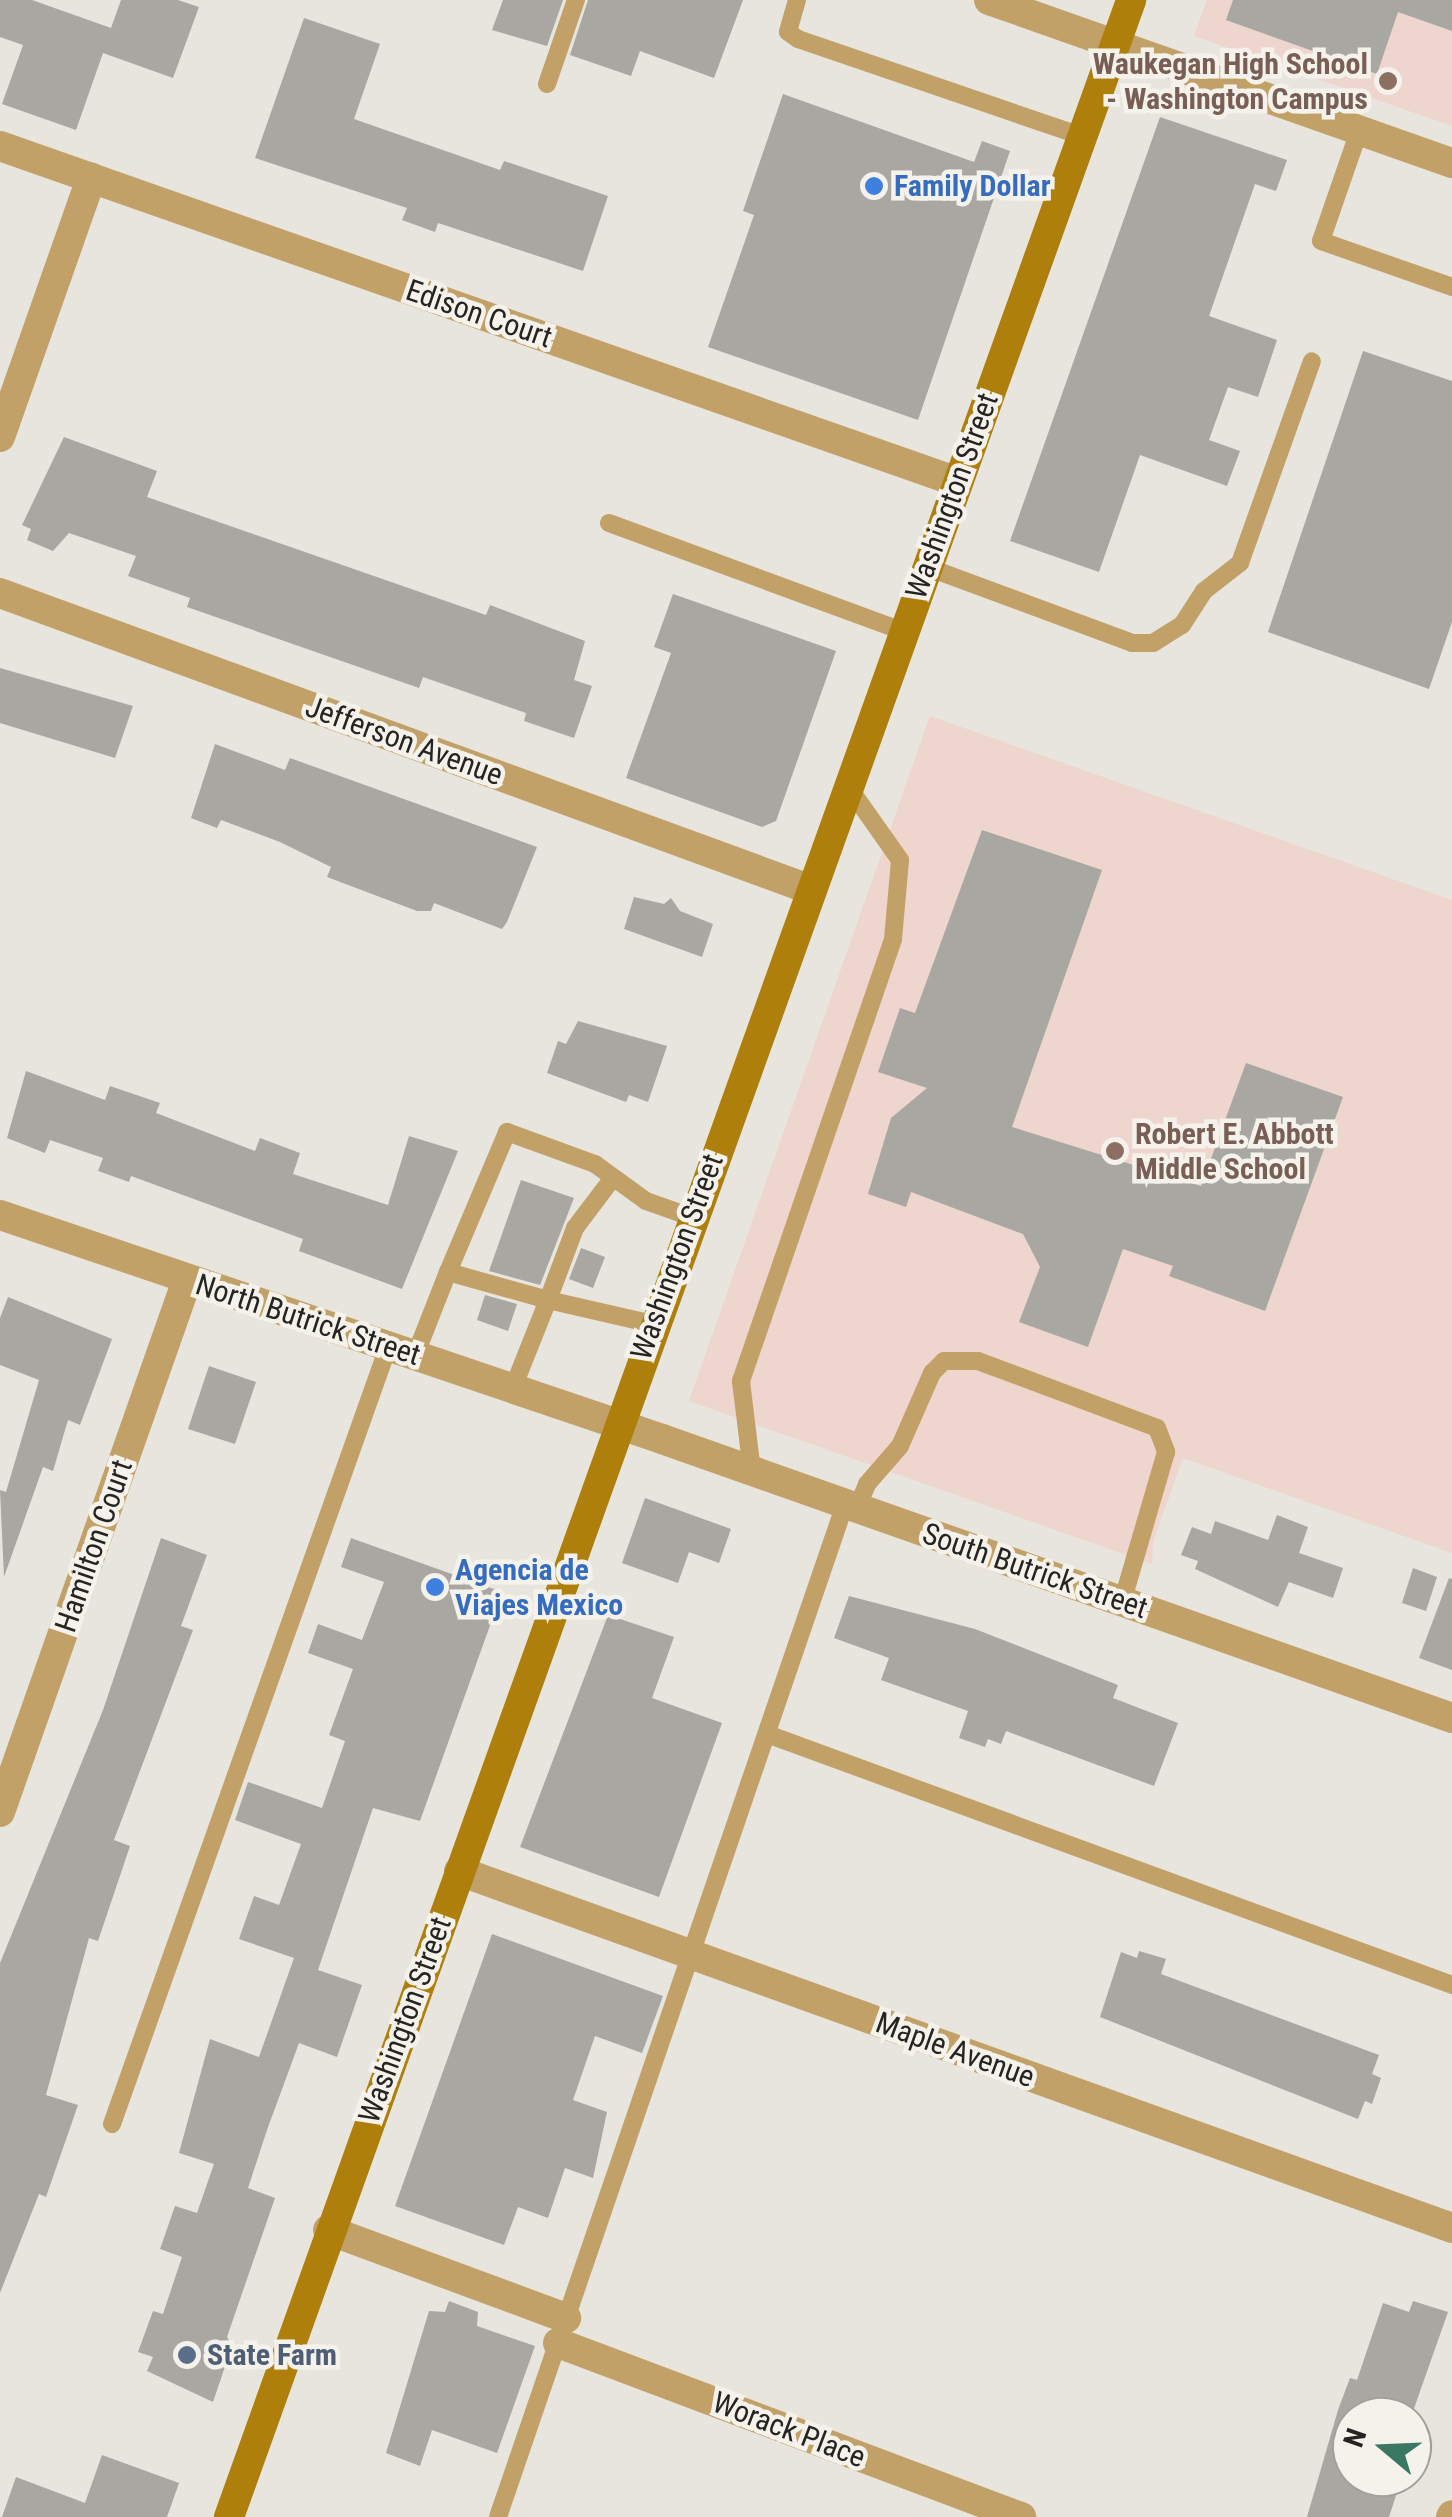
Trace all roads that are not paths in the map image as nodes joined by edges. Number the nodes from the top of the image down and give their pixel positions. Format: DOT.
graph roads {
  1 [pos="576,0"];
  2 [pos="796,0"];
  3 [pos="989,0"];
  4 [pos="1130,0"];
  5 [pos="1114,45"];
  6 [pos="547,84"];
  7 [pos="1360,131"];
  8 [pos="1081,136"];
  9 [pos="0,146"];
  10 [pos="1452,163"];
  11 [pos="91,178"];
  12 [pos="1452,286"];
  13 [pos="1312,361"];
  14 [pos="0,437"];
  15 [pos="958,482"];
  16 [pos="609,523"];
  17 [pos="926,566"];
  18 [pos="0,593"];
  19 [pos="903,631"];
  20 [pos="847,785"];
  21 [pos="809,890"];
  22 [pos="612,1179"];
  23 [pos="0,1215"];
  24 [pos="691,1217"];
  25 [pos="448,1272"];
  26 [pos="187,1280"];
  27 [pos="548,1300"];
  28 [pos="653,1324"];
  29 [pos="402,1351"];
  30 [pos="513,1388"];
  31 [pos="617,1424"];
  32 [pos="752,1471"];
  33 [pos="851,1506"];
  34 [pos="1122,1602"];
  35 [pos="1452,1718"];
  36 [pos="766,1734"];
  37 [pos="0,1812"];
  38 [pos="459,1872"];
  39 [pos="691,1955"];
  40 [pos="1452,1986"];
  41 [pos="112,2124"];
  42 [pos="1452,2228"];
  43 [pos="328,2230"];
  44 [pos="562,2330"];
  45 [pos="229,2517"];
  46 [pos="498,2517"];
  47 [pos="1021,2517"];
  1 -- 6 [label="lane"];
  2 -- 8 [label="lane"];
  3 -- 5 [label="street"];
  4 -- 5 [label="main road, Washington Street"];
  5 -- 7 [label="street"];
  5 -- 8 [label="main road, Washington Street"];
  7 -- 10 [label="street"];
  7 -- 12 [label="lane"];
  8 -- 15 [label="main road, Washington Street"];
  9 -- 11 [label="street, Edison Court"];
  11 -- 14 [label="street"];
  11 -- 15 [label="street, Edison Court"];
  13 -- 17 [label="lane"];
  15 -- 17 [label="main road, Washington Street"];
  16 -- 19 [label="lane"];
  17 -- 19 [label="main road, Washington Street"];
  18 -- 21 [label="street, Jefferson Avenue"];
  19 -- 20 [label="main road, Washington Street"];
  20 -- 21 [label="main road, Washington Street"];
  20 -- 32 [label="lane"];
  21 -- 24 [label="main road, Washington Street"];
  22 -- 24 [label="lane"];
  22 -- 25 [label="lane"];
  22 -- 27 [label="lane"];
  23 -- 26 [label="street, North Butrick Street"];
  24 -- 28 [label="main road, Washington Street"];
  25 -- 27 [label="lane"];
  25 -- 29 [label="lane"];
  26 -- 29 [label="street, North Butrick Street"];
  26 -- 37 [label="street, Hamilton Court"];
  27 -- 28 [label="lane"];
  27 -- 30 [label="lane"];
  28 -- 31 [label="main road, Washington Street"];
  29 -- 30 [label="street, North Butrick Street"];
  29 -- 41 [label="lane"];
  30 -- 31 [label="street, North Butrick Street"];
  31 -- 32 [label="street, South Butrick Street"];
  31 -- 38 [label="main road, Washington Street"];
  32 -- 33 [label="street, South Butrick Street"];
  33 -- 34 [label="street, South Butrick Street"];
  33 -- 34 [label="lane"];
  33 -- 36 [label="lane"];
  34 -- 35 [label="street, South Butrick Street"];
  36 -- 39 [label="lane"];
  36 -- 40 [label="lane"];
  38 -- 39 [label="street, Maple Avenue"];
  38 -- 43 [label="main road, Washington Street"];
  39 -- 42 [label="street, Maple Avenue"];
  39 -- 44 [label="lane"];
  43 -- 44 [label="street, Worack Place"];
  43 -- 45 [label="main road, Washington Street"];
  44 -- 46 [label="lane"];
  44 -- 47 [label="street, Worack Place"];
}
